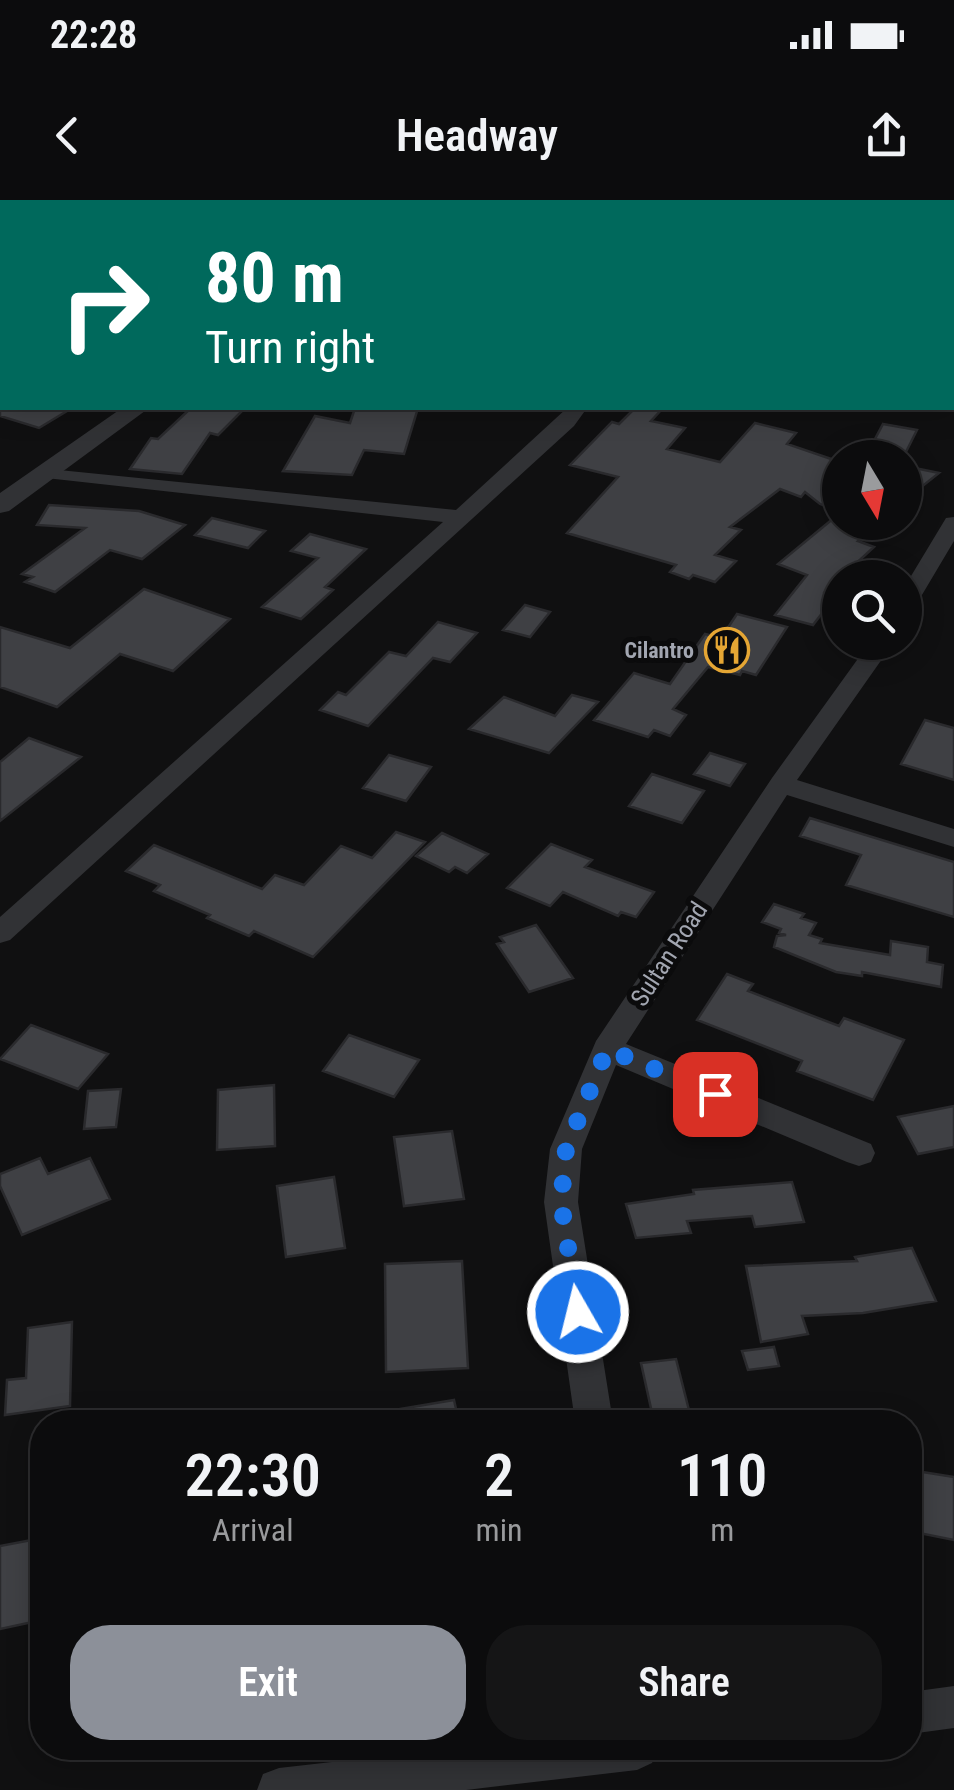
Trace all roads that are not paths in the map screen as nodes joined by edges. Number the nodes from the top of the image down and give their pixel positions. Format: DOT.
graph roads {
  1 [pos="134,410"];
  2 [pos="576,410"];
  3 [pos="46,472"];
  4 [pos="0,505"];
  5 [pos="460,517"];
  6 [pos="954,523"];
  7 [pos="922,576"];
  8 [pos="869,660"];
  9 [pos="781,784"];
  10 [pos="954,838"];
  11 [pos="0,933"];
  12 [pos="607,1049"];
  13 [pos="859,1154"];
  14 [pos="592,1410"];
  15 [pos="954,1707"];
  16 [pos="922,1711"];
  17 [pos="534,1760"];
  18 [pos="279,1790"];
  1 -- 3 [label="street"];
  2 -- 5 [label="street"];
  3 -- 4 [label="street"];
  3 -- 5 [label="street"];
  5 -- 11 [label="street"];
  6 -- 7 [label="street"];
  8 -- 9 [label="street, Sultan Road"];
  9 -- 10 [label="street"];
  9 -- 12 [label="street, Sultan Road"];
  12 -- 13 [label="street"];
  12 -- 14 [label="street, Sultan Road"];
  15 -- 16 [label="street"];
  17 -- 18 [label="street"];
}
